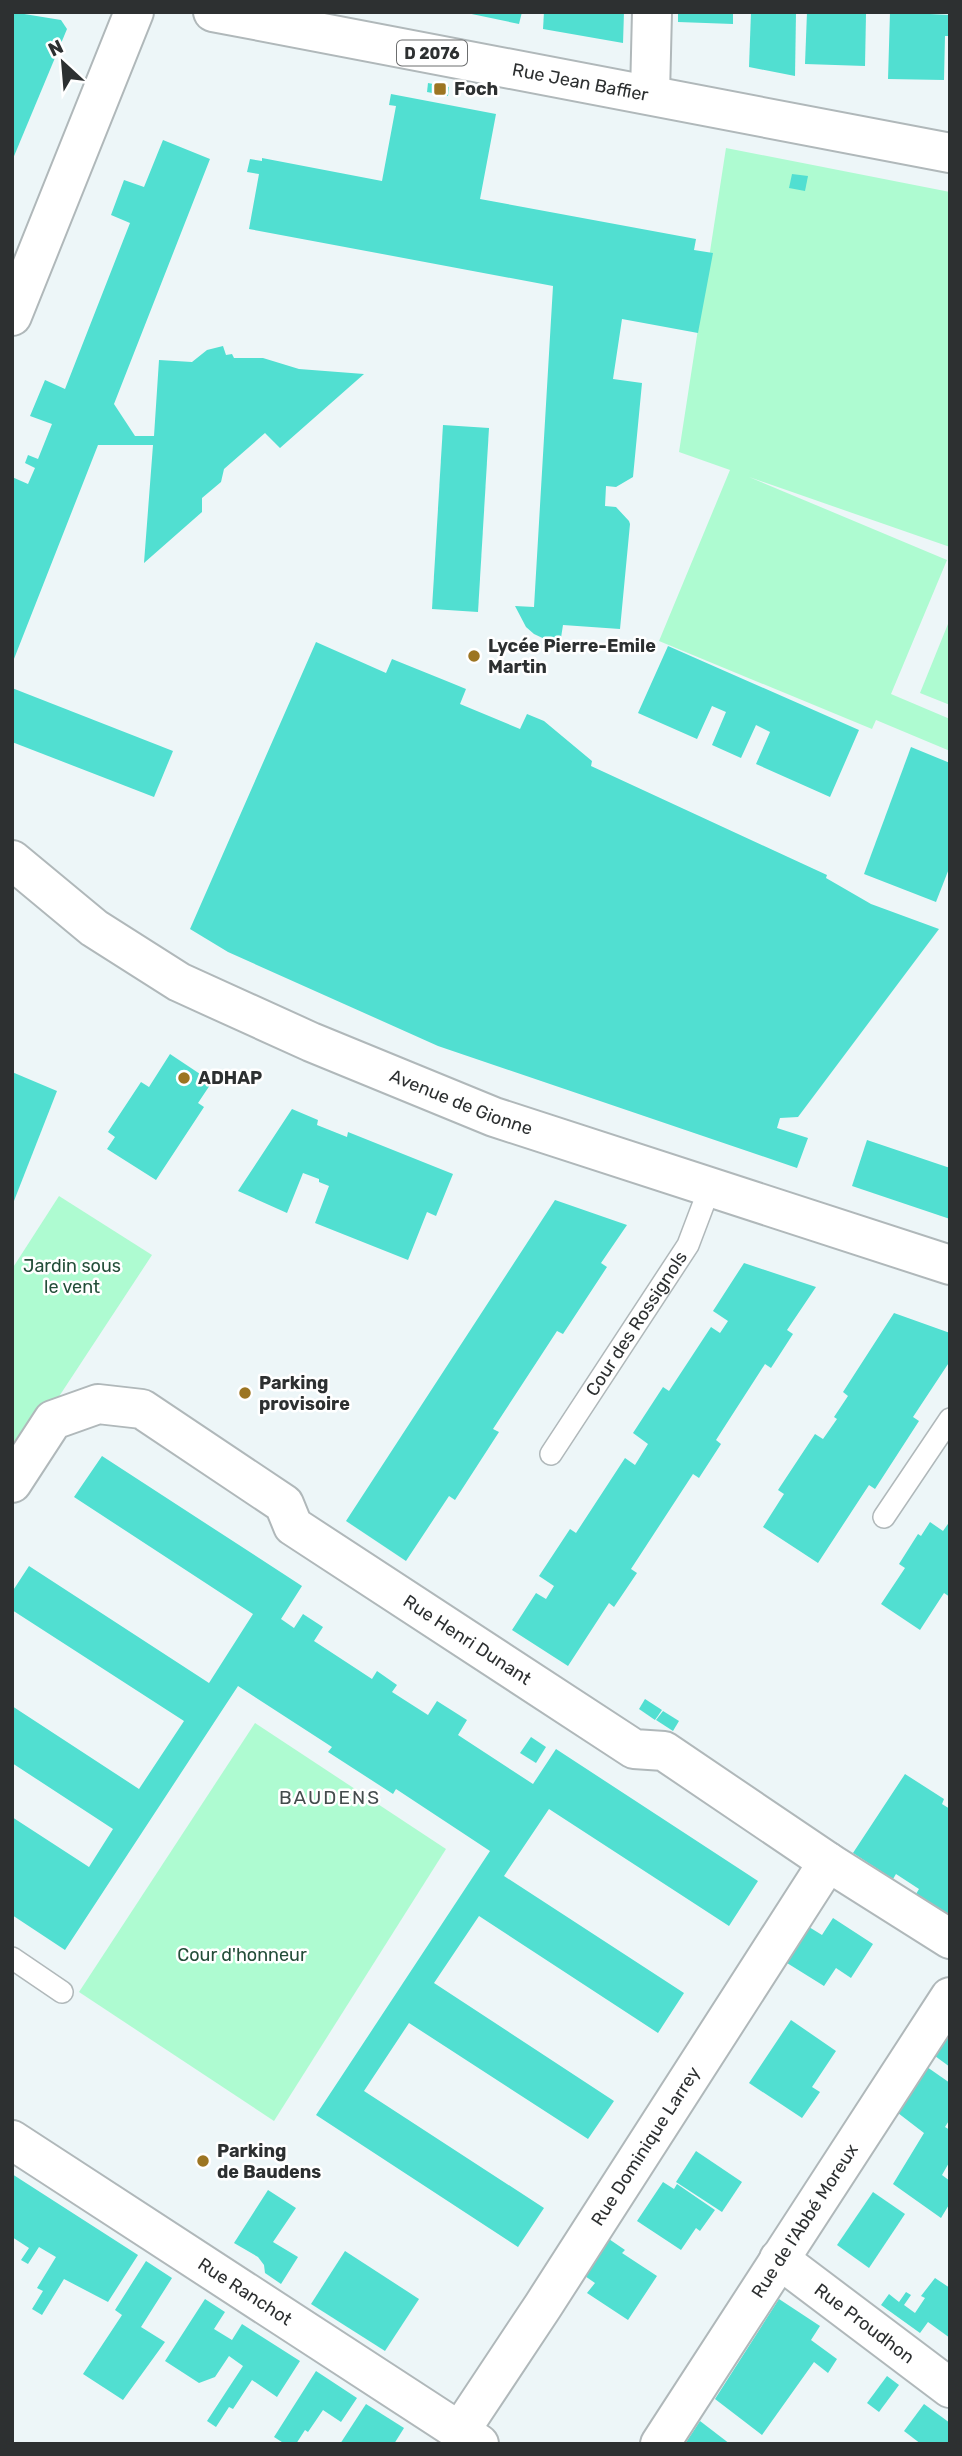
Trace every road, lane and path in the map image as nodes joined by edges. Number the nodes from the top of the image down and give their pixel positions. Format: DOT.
graph roads {
  1 [pos="134,12"];
  2 [pos="214,12"];
  3 [pos="652,12"];
  4 [pos="650,94"];
  5 [pos="950,153"];
  6 [pos="12,316"];
  7 [pos="12,860"];
  8 [pos="709,1188"];
  9 [pos="950,1265"];
  10 [pos="950,1419"];
  11 [pos="551,1454"];
  12 [pos="12,1483"];
  13 [pos="884,1517"];
  14 [pos="828,1863"];
  15 [pos="950,1939"];
  16 [pos="12,1958"];
  17 [pos="62,1992"];
  18 [pos="950,1997"];
  19 [pos="12,2140"];
  20 [pos="779,2259"];
  21 [pos="950,2388"];
  22 [pos="469,2437"];
  23 [pos="660,2444"];
  1 -- 6 [label="street"];
  2 -- 4 [label="street, Rue Jean Baffier / D 2076"];
  3 -- 4 [label="street"];
  4 -- 5 [label="street, Rue Jean Baffier / D 2076"];
  7 -- 8 [label="street, Avenue de Gionne"];
  8 -- 9 [label="street, Avenue de Gionne"];
  8 -- 11 [label="lane, Cour des Rossignols"];
  10 -- 13 [label="lane"];
  12 -- 14 [label="street, Rue Henri Dunant"];
  14 -- 15 [label="street, Rue Henri Dunant"];
  14 -- 22 [label="street, Rue Dominique Larrey"];
  16 -- 17 [label="lane"];
  18 -- 20 [label="street, Rue de l'Abbé Moreux"];
  19 -- 22 [label="street, Rue Ranchot"];
  20 -- 21 [label="street, Rue Proudhon"];
  20 -- 23 [label="street, Rue de l'Abbé Moreux"];
}
